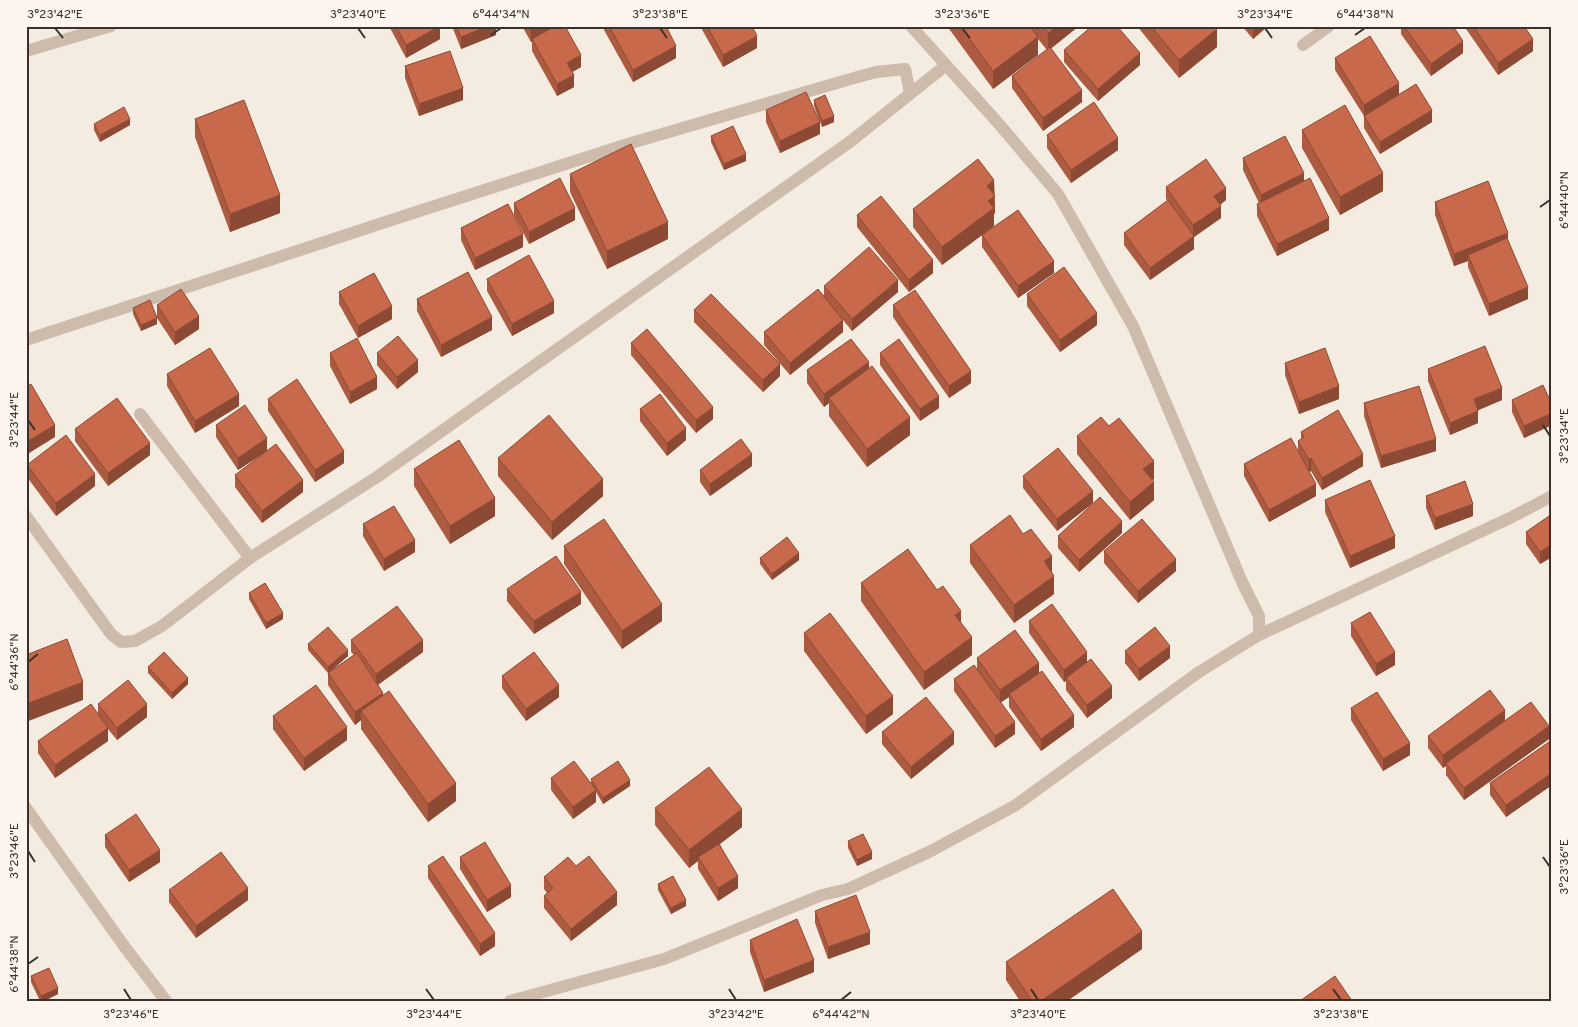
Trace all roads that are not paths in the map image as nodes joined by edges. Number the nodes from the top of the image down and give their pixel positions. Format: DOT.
graph roads {
  1 [pos="111,26"];
  2 [pos="911,26"];
  3 [pos="1329,26"];
  4 [pos="1303,45"];
  5 [pos="26,51"];
  6 [pos="945,66"];
  7 [pos="910,93"];
  8 [pos="26,340"];
  9 [pos="140,414"];
  10 [pos="1552,496"];
  11 [pos="26,516"];
  12 [pos="250,558"];
  13 [pos="1259,635"];
  14 [pos="26,808"];
  15 [pos="166,1001"];
  16 [pos="510,1001"];
  1 -- 5 [label="street"];
  2 -- 6 [label="street"];
  3 -- 4 [label="street"];
  6 -- 7 [label="street"];
  6 -- 13 [label="street"];
  7 -- 8 [label="street"];
  7 -- 12 [label="street"];
  9 -- 12 [label="street"];
  10 -- 13 [label="street"];
  11 -- 12 [label="street"];
  13 -- 16 [label="street"];
  14 -- 15 [label="street"];
}
